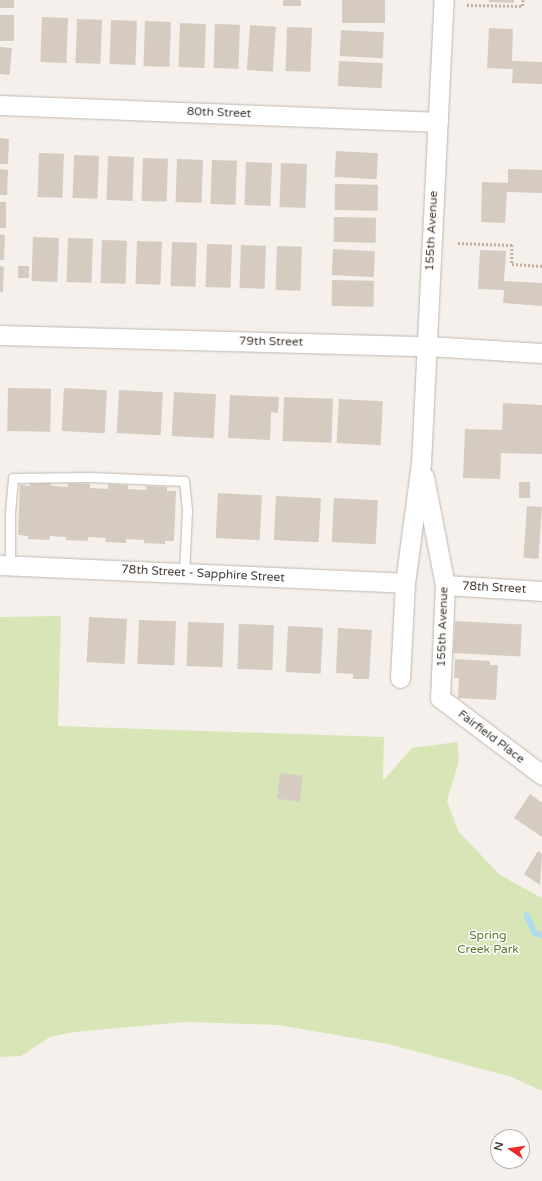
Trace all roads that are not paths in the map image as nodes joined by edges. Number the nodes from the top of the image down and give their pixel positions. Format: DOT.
graph roads {
  1 [pos="444,0"];
  2 [pos="0,105"];
  3 [pos="438,122"];
  4 [pos="0,335"];
  5 [pos="427,346"];
  6 [pos="542,352"];
  7 [pos="421,463"];
  8 [pos="5,565"];
  9 [pos="184,573"];
  10 [pos="405,583"];
  11 [pos="445,585"];
  12 [pos="542,591"];
  13 [pos="400,678"];
  14 [pos="440,698"];
  15 [pos="542,775"];
  1 -- 3 [label="street, 155th Avenue"];
  2 -- 3 [label="street, 80th Street"];
  3 -- 5 [label="street, 155th Avenue"];
  4 -- 5 [label="street, 79th Street"];
  5 -- 6 [label="street, 79th Street"];
  5 -- 7 [label="street, 155th Avenue"];
  7 -- 10 [label="street, 155th Avenue"];
  7 -- 11 [label="street, 155th Avenue"];
  8 -- 9 [label="street, 78th Street - Sapphire Street"];
  8 -- 9 [label="lane"];
  9 -- 10 [label="street, 78th Street - Sapphire Street"];
  10 -- 13 [label="street, 155th Avenue"];
  11 -- 12 [label="street, 78th Street"];
  11 -- 14 [label="street, 155th Avenue"];
  14 -- 15 [label="street, Fairfield Place"];
}
